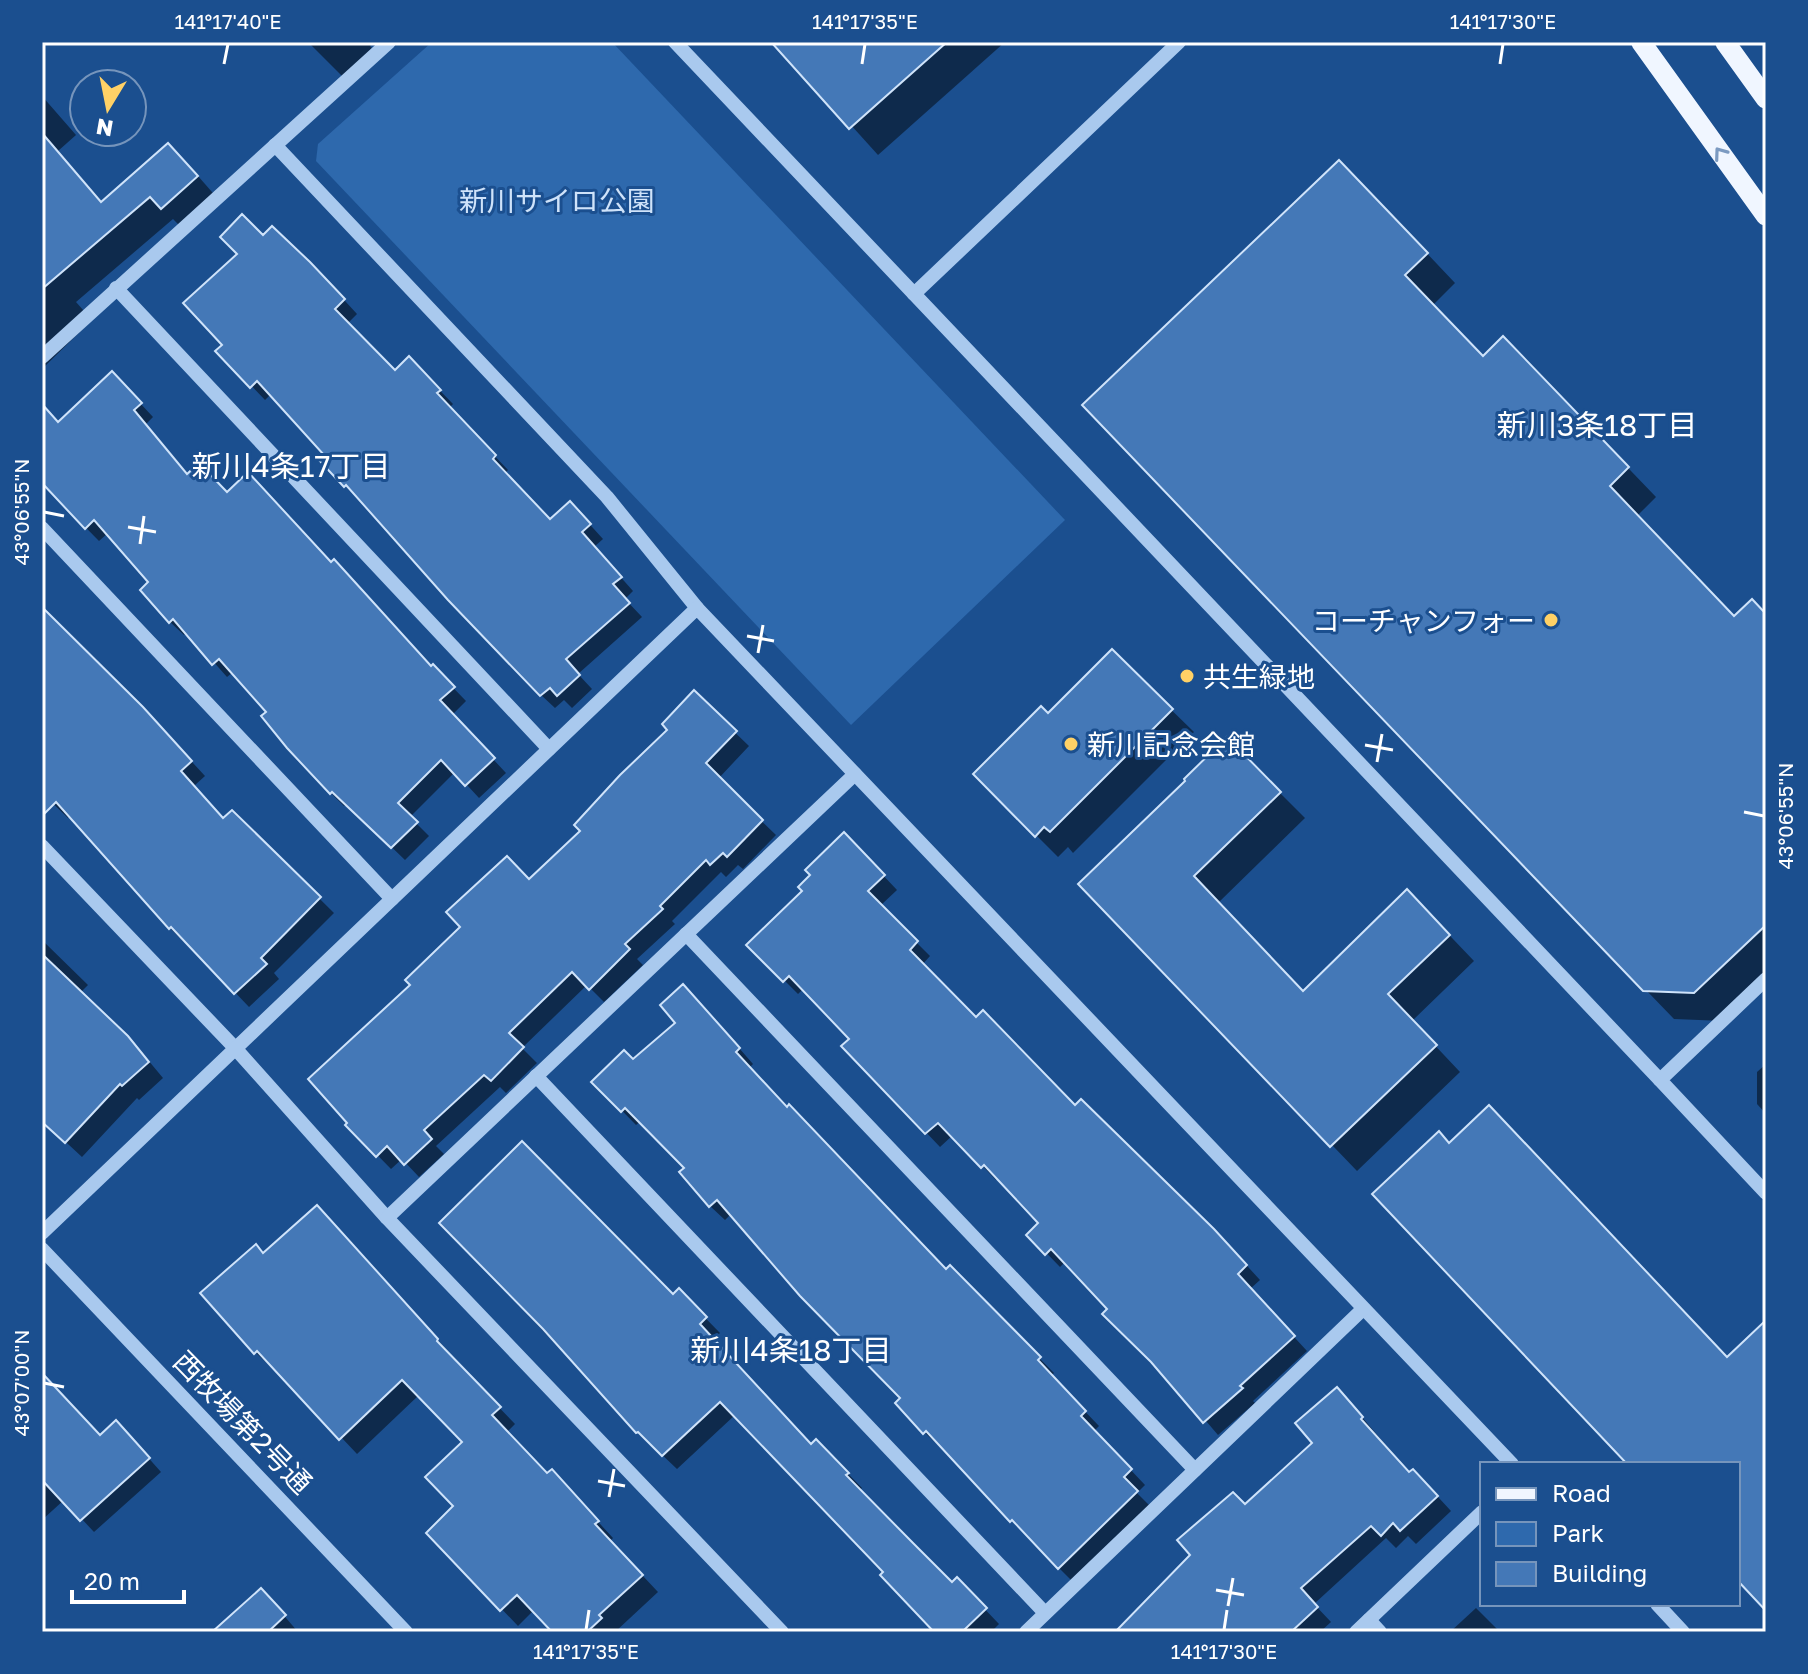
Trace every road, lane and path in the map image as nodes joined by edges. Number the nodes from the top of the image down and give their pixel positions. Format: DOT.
graph roads {
  1 [pos="389,42"];
  2 [pos="675,42"];
  3 [pos="1179,42"];
  4 [pos="1641,42"];
  5 [pos="1725,42"];
  6 [pos="1766,99"];
  7 [pos="275,145"];
  8 [pos="1766,216"];
  9 [pos="116,288"];
  10 [pos="914,294"];
  11 [pos="42,357"];
  12 [pos="42,528"];
  13 [pos="697,608"];
  14 [pos="549,749"];
  15 [pos="855,774"];
  16 [pos="42,846"];
  17 [pos="392,899"];
  18 [pos="686,934"];
  19 [pos="1766,979"];
  20 [pos="235,1048"];
  21 [pos="536,1076"];
  22 [pos="1660,1080"];
  23 [pos="1766,1193"];
  24 [pos="387,1218"];
  25 [pos="42,1233"];
  26 [pos="42,1249"];
  27 [pos="1363,1309"];
  28 [pos="1510,1462"];
  29 [pos="1195,1470"];
  30 [pos="1480,1514"];
  31 [pos="1659,1606"];
  32 [pos="1045,1613"];
  33 [pos="1369,1620"];
  34 [pos="406,1632"];
  35 [pos="782,1632"];
  36 [pos="1026,1632"];
  37 [pos="1356,1632"];
  38 [pos="1380,1632"];
  39 [pos="1683,1632"];
  1 -- 7 [label="street"];
  2 -- 10 [label="street"];
  3 -- 10 [label="street"];
  8 -- 4 [label="main road, one-way"];
  5 -- 6 [label="main road"];
  7 -- 9 [label="street"];
  7 -- 13 [label="street"];
  9 -- 11 [label="street"];
  9 -- 14 [label="street"];
  10 -- 22 [label="street"];
  12 -- 17 [label="street"];
  13 -- 14 [label="street"];
  13 -- 15 [label="street"];
  14 -- 17 [label="street"];
  15 -- 18 [label="street"];
  15 -- 27 [label="street"];
  16 -- 20 [label="street"];
  17 -- 20 [label="street"];
  18 -- 21 [label="street"];
  18 -- 29 [label="street"];
  19 -- 22 [label="street"];
  20 -- 24 [label="street"];
  20 -- 25 [label="street"];
  21 -- 24 [label="street"];
  21 -- 32 [label="street"];
  22 -- 23 [label="street"];
  24 -- 35 [label="street"];
  26 -- 34 [label="street, 西牧場第2号通"];
  27 -- 28 [label="street"];
  27 -- 29 [label="street"];
  29 -- 32 [label="street"];
  30 -- 33 [label="street"];
  31 -- 39 [label="street"];
  32 -- 36 [label="street"];
  33 -- 37 [label="street"];
  33 -- 38 [label="street"];
}
